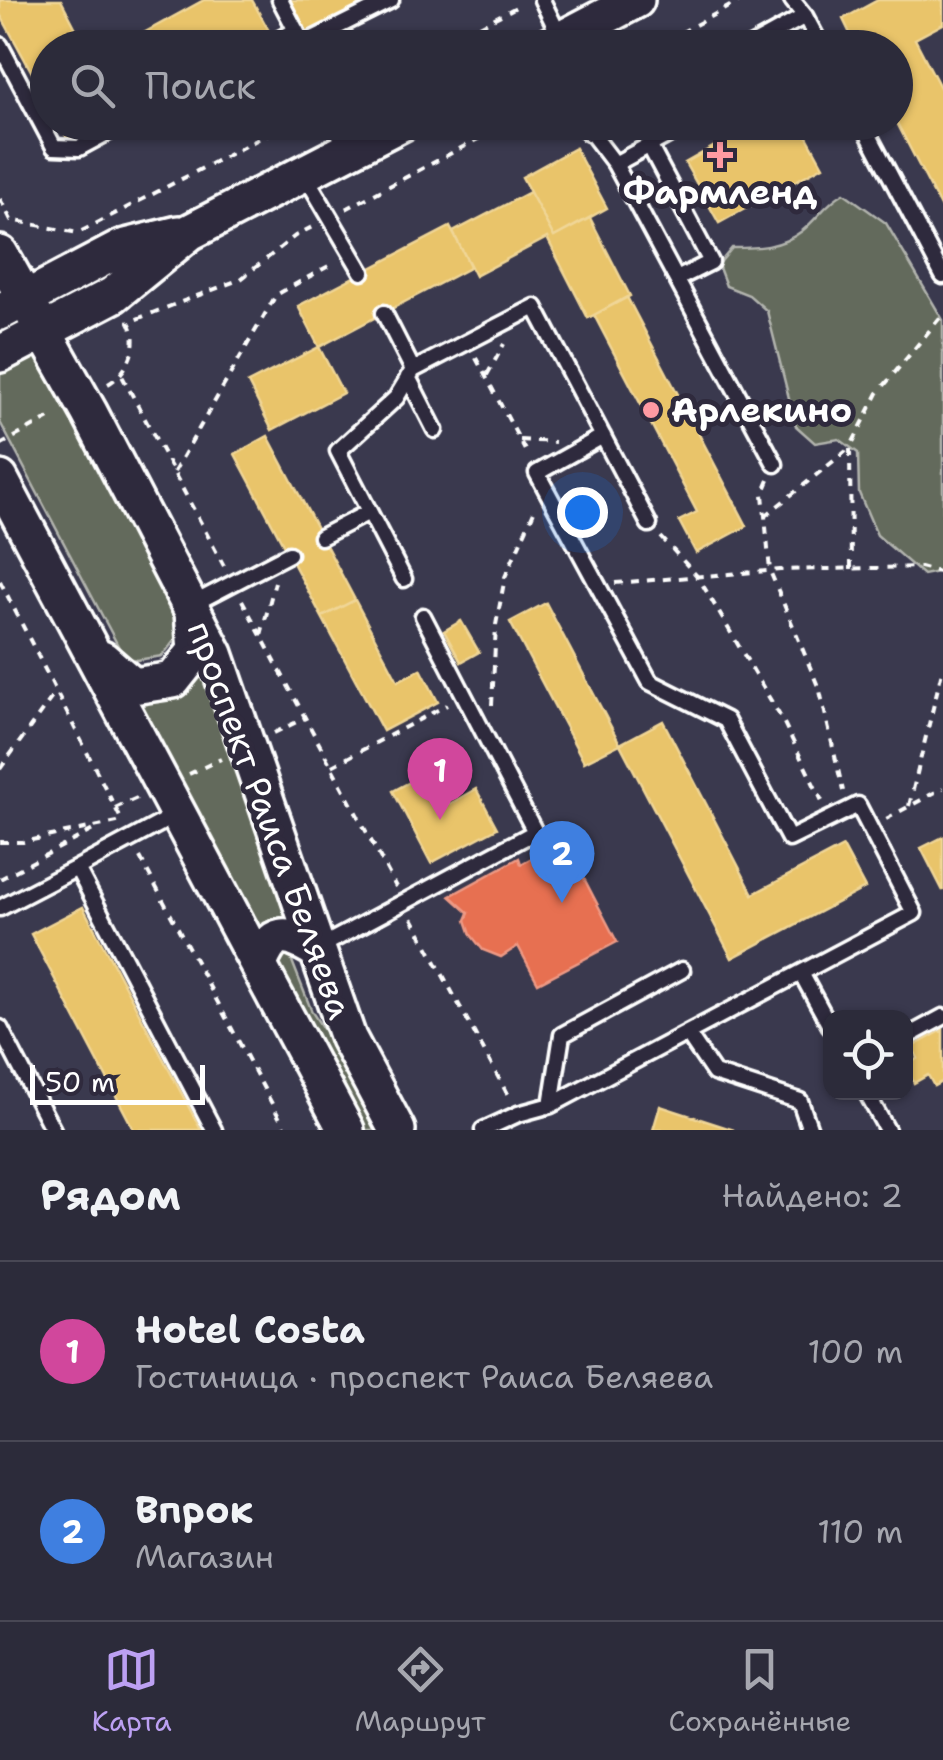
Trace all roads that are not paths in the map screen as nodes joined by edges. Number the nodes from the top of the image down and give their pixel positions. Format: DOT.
graph roads {
  1 [pos="280,0"];
  2 [pos="391,0"];
  3 [pos="542,0"];
  4 [pos="636,0"];
  5 [pos="792,0"];
  6 [pos="805,16"];
  7 [pos="295,30"];
  8 [pos="325,30"];
  9 [pos="550,30"];
  10 [pos="579,30"];
  11 [pos="780,30"];
  12 [pos="812,30"];
  13 [pos="0,45"];
  14 [pos="30,102"];
  15 [pos="50,140"];
  16 [pos="93,140"];
  17 [pos="338,140"];
  18 [pos="596,140"];
  19 [pos="660,140"];
  20 [pos="871,140"];
  21 [pos="650,146"];
  22 [pos="615,164"];
  23 [pos="305,174"];
  24 [pos="190,232"];
  25 [pos="0,254"];
  26 [pos="362,272"];
  27 [pos="943,276"];
  28 [pos="677,279"];
  29 [pos="13,306"];
  30 [pos="384,313"];
  31 [pos="42,331"];
  32 [pos="0,354"];
  33 [pos="411,373"];
  34 [pos="435,430"];
  35 [pos="603,436"];
  36 [pos="776,464"];
  37 [pos="0,479"];
  38 [pos="369,512"];
  39 [pos="650,524"];
  40 [pos="321,537"];
  41 [pos="285,556"];
  42 [pos="404,579"];
  43 [pos="192,604"];
  44 [pos="422,616"];
  45 [pos="94,652"];
  46 [pos="179,813"];
  47 [pos="77,868"];
  48 [pos="0,908"];
  49 [pos="315,950"];
  50 [pos="259,965"];
  51 [pos="682,970"];
  52 [pos="801,973"];
  53 [pos="823,1013"];
  54 [pos="943,1017"];
  55 [pos="0,1028"];
  56 [pos="687,1033"];
  57 [pos="913,1033"];
  58 [pos="870,1100"];
  59 [pos="551,1105"];
  60 [pos="53,1130"];
  61 [pos="214,1130"];
  62 [pos="346,1130"];
  63 [pos="397,1130"];
  64 [pos="483,1130"];
  65 [pos="810,1130"];
  66 [pos="887,1130"];
  1 -- 7 [label="lane"];
  2 -- 8 [label="lane"];
  3 -- 9 [label="lane"];
  4 -- 10 [label="street"];
  5 -- 6 [label="lane"];
  6 -- 11 [label="lane"];
  6 -- 12 [label="lane"];
  13 -- 14 [label="lane"];
  15 -- 16 [label="lane"];
  17 -- 23 [label="street"];
  18 -- 22 [label="lane"];
  19 -- 21 [label="lane"];
  20 -- 27 [label="lane"];
  21 -- 22 [label="lane"];
  21 -- 28 [label="lane"];
  22 -- 28 [label="lane"];
  23 -- 24 [label="street"];
  23 -- 26 [label="lane"];
  24 -- 29 [label="street"];
  24 -- 31 [label="street"];
  25 -- 29 [label="street, проспект Раиса Беляева"];
  28 -- 36 [label="lane"];
  29 -- 31 [label="street, проспект Раиса Беляева"];
  30 -- 33 [label="lane"];
  31 -- 32 [label="street"];
  31 -- 43 [label="street, проспект Раиса Беляева"];
  33 -- 34 [label="lane"];
  33 -- 35 [label="lane"];
  33 -- 38 [label="lane"];
  35 -- 39 [label="lane"];
  35 -- 52 [label="lane"];
  37 -- 45 [label="street, проспект Раиса Беляева"];
  38 -- 40 [label="lane"];
  38 -- 42 [label="lane"];
  41 -- 43 [label="lane"];
  43 -- 45 [label="street"];
  43 -- 49 [label="street, проспект Раиса Беляева"];
  44 -- 49 [label="lane"];
  45 -- 46 [label="street, проспект Раиса Беляева"];
  46 -- 47 [label="lane"];
  46 -- 50 [label="street, проспект Раиса Беляева"];
  47 -- 48 [label="lane"];
  47 -- 61 [label="lane"];
  49 -- 50 [label="street"];
  49 -- 63 [label="street, проспект Раиса Беляева"];
  50 -- 62 [label="street, проспект Раиса Беляева"];
  51 -- 59 [label="lane"];
  52 -- 53 [label="lane"];
  52 -- 56 [label="lane"];
  54 -- 57 [label="lane"];
  55 -- 60 [label="lane"];
  56 -- 59 [label="lane"];
  56 -- 65 [label="lane"];
  58 -- 66 [label="lane"];
  59 -- 64 [label="lane"];
}
